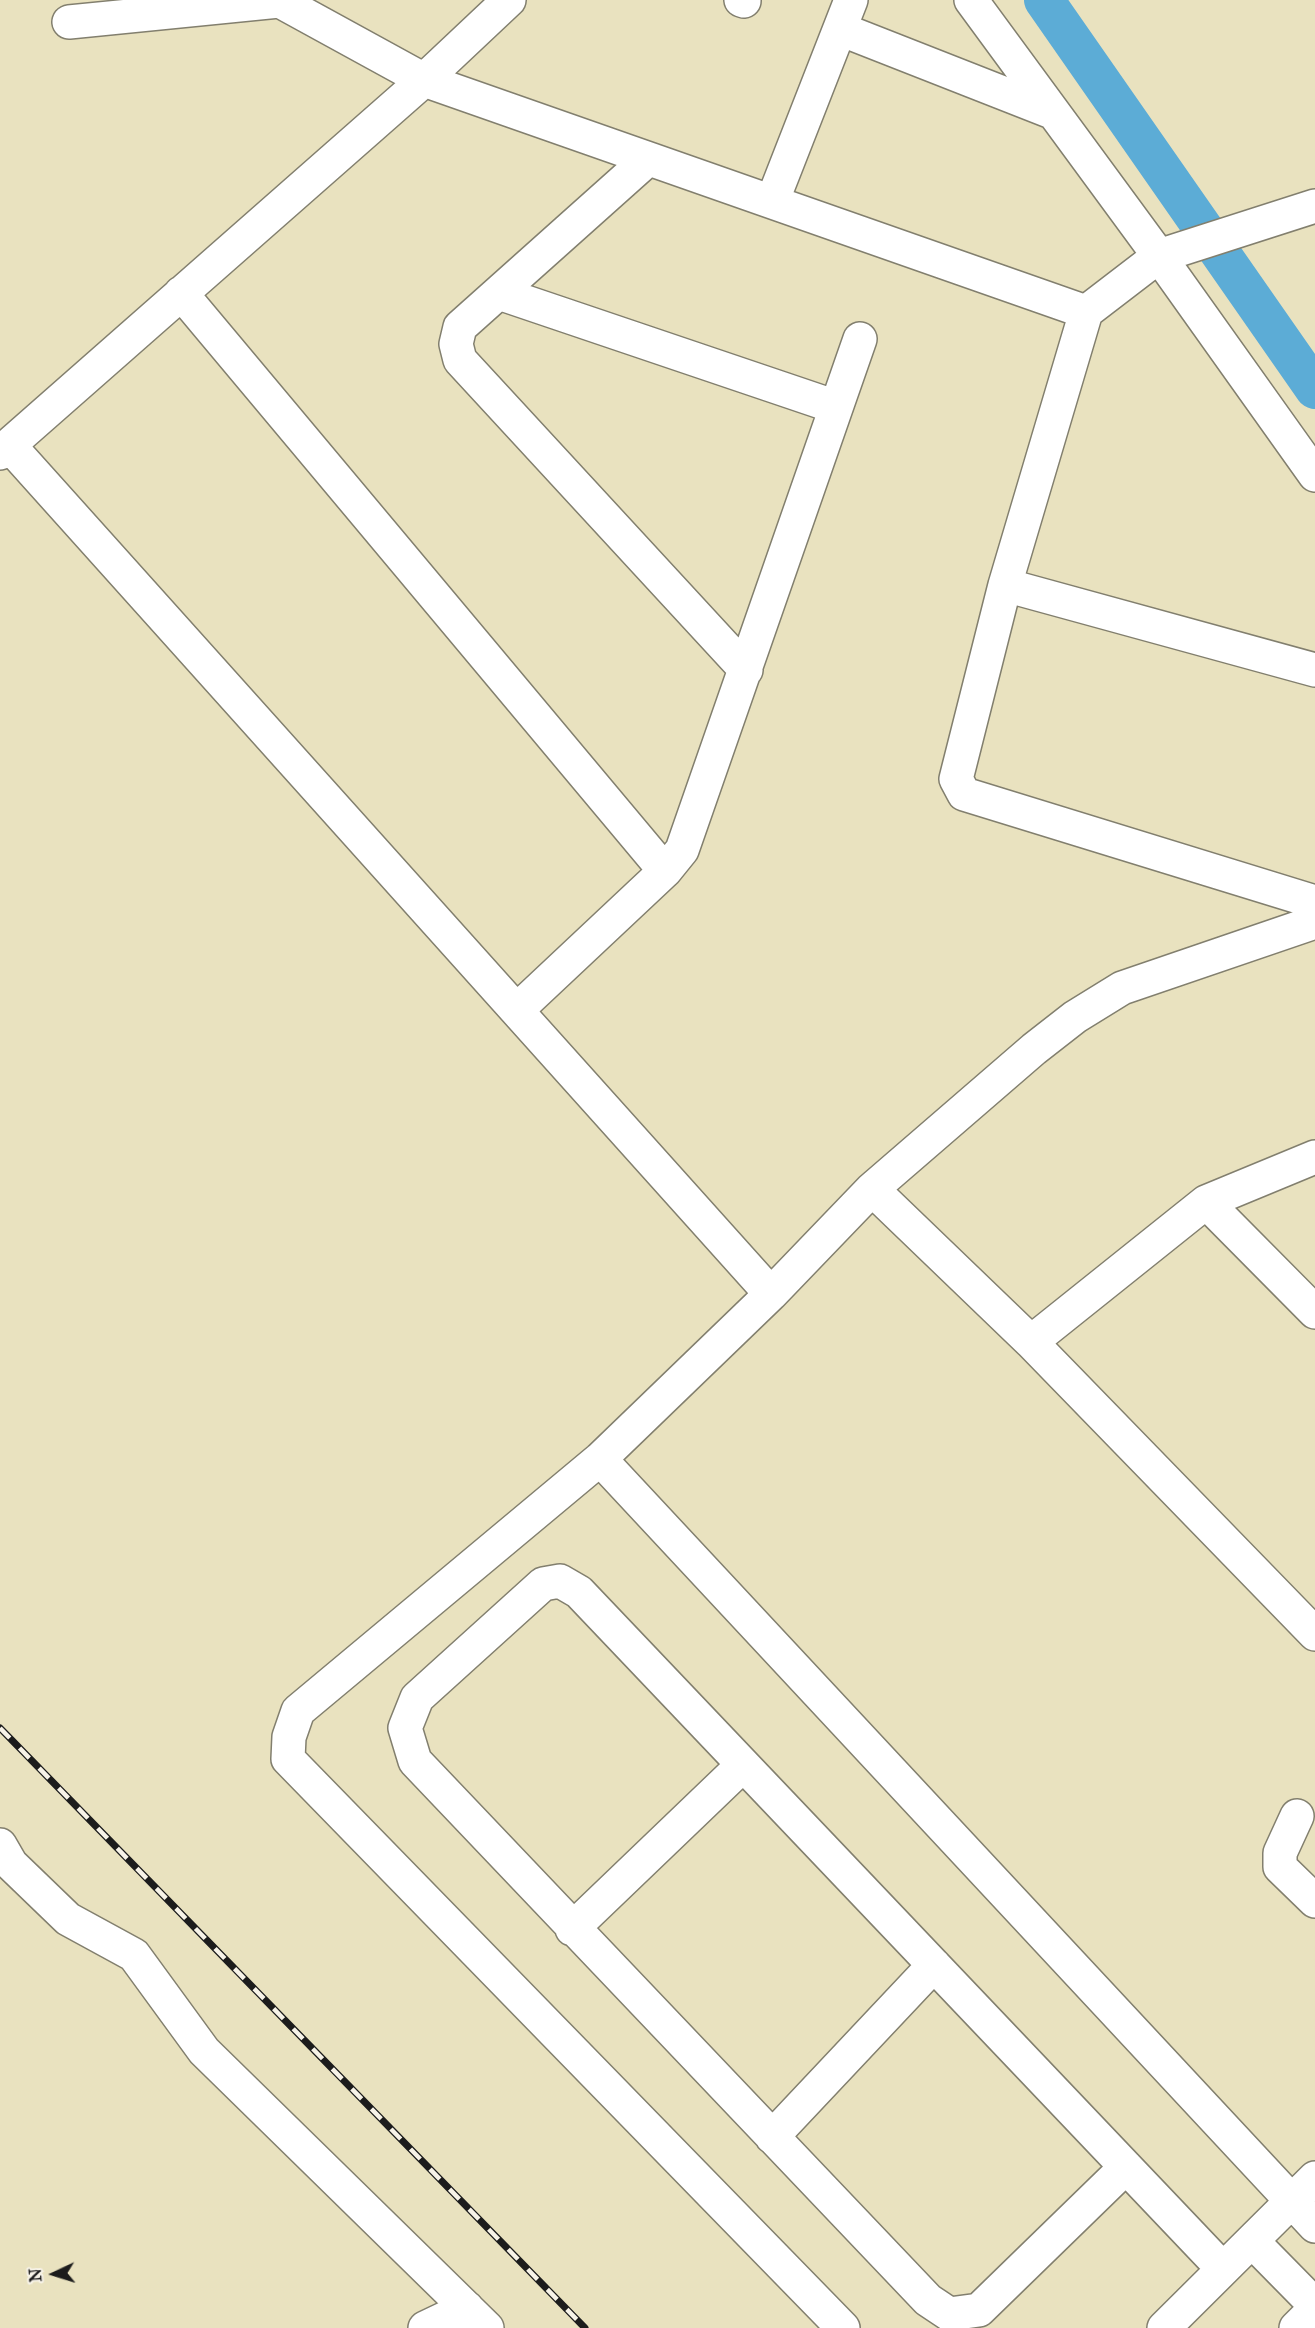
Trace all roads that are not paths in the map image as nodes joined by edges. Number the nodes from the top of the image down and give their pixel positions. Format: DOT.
graph roads {
  1 [pos="278,0"];
  2 [pos="509,0"];
  3 [pos="971,0"];
  4 [pos="845,15"];
  5 [pos="69,22"];
  6 [pos="424,80"];
  7 [pos="1054,113"];
  8 [pos="648,159"];
  9 [pos="772,202"];
  10 [pos="1315,206"];
  11 [pos="1159,256"];
  12 [pos="182,293"];
  13 [pos="499,293"];
  14 [pos="1086,312"];
  15 [pos="860,339"];
  16 [pos="836,407"];
  17 [pos="5,449"];
  18 [pos="1315,475"];
  19 [pos="1005,585"];
  20 [pos="746,670"];
  21 [pos="1315,670"];
  22 [pos="664,871"];
  23 [pos="1315,902"];
  24 [pos="1315,922"];
  25 [pos="517,1010"];
  26 [pos="1315,1157"];
  27 [pos="872,1189"];
  28 [pos="1206,1202"];
  29 [pos="771,1294"];
  30 [pos="1315,1312"];
  31 [pos="1031,1342"];
  32 [pos="600,1459"];
  33 [pos="1315,1634"];
  34 [pos="743,1765"];
  35 [pos="1298,1816"];
  36 [pos="0,1845"];
  37 [pos="1315,1901"];
  38 [pos="572,1929"];
  39 [pos="934,1965"];
  40 [pos="772,2137"];
  41 [pos="1126,2167"];
  42 [pos="1315,2178"];
  43 [pos="1292,2201"];
  44 [pos="1315,2226"];
  45 [pos="1251,2241"];
  46 [pos="1223,2269"];
  47 [pos="1315,2307"];
  48 [pos="477,2318"];
  49 [pos="425,2328"];
  50 [pos="843,2328"];
  51 [pos="1164,2328"];
  52 [pos="1296,2328"];
  1 -- 5 [label="street"];
  1 -- 6 [label="street"];
  2 -- 6 [label="street"];
  3 -- 7 [label="street"];
  4 -- 7 [label="street"];
  4 -- 9 [label="street"];
  6 -- 8 [label="street"];
  6 -- 12 [label="street"];
  7 -- 11 [label="street"];
  8 -- 9 [label="street"];
  8 -- 13 [label="street"];
  9 -- 14 [label="street"];
  10 -- 11 [label="street"];
  11 -- 14 [label="street"];
  11 -- 18 [label="street"];
  12 -- 17 [label="street"];
  12 -- 22 [label="street"];
  13 -- 16 [label="street"];
  13 -- 20 [label="street"];
  14 -- 19 [label="street"];
  15 -- 16 [label="street"];
  16 -- 20 [label="street"];
  17 -- 25 [label="street"];
  19 -- 21 [label="street"];
  19 -- 23 [label="street"];
  20 -- 22 [label="street"];
  22 -- 25 [label="street"];
  24 -- 27 [label="street"];
  25 -- 29 [label="street"];
  26 -- 28 [label="street"];
  27 -- 29 [label="street"];
  27 -- 31 [label="street"];
  28 -- 30 [label="street"];
  28 -- 31 [label="street"];
  29 -- 32 [label="street"];
  31 -- 33 [label="street"];
  32 -- 43 [label="street"];
  32 -- 50 [label="street"];
  34 -- 38 [label="street"];
  34 -- 38 [label="street"];
  34 -- 39 [label="street"];
  35 -- 37 [label="street"];
  36 -- 48 [label="street"];
  38 -- 40 [label="street"];
  39 -- 40 [label="street"];
  39 -- 41 [label="street"];
  40 -- 41 [label="street"];
  41 -- 46 [label="street"];
  42 -- 43 [label="street"];
  43 -- 44 [label="street"];
  43 -- 45 [label="street"];
  45 -- 46 [label="street"];
  45 -- 47 [label="street"];
  46 -- 51 [label="street"];
  47 -- 52 [label="street"];
  48 -- 49 [label="street"];
}
